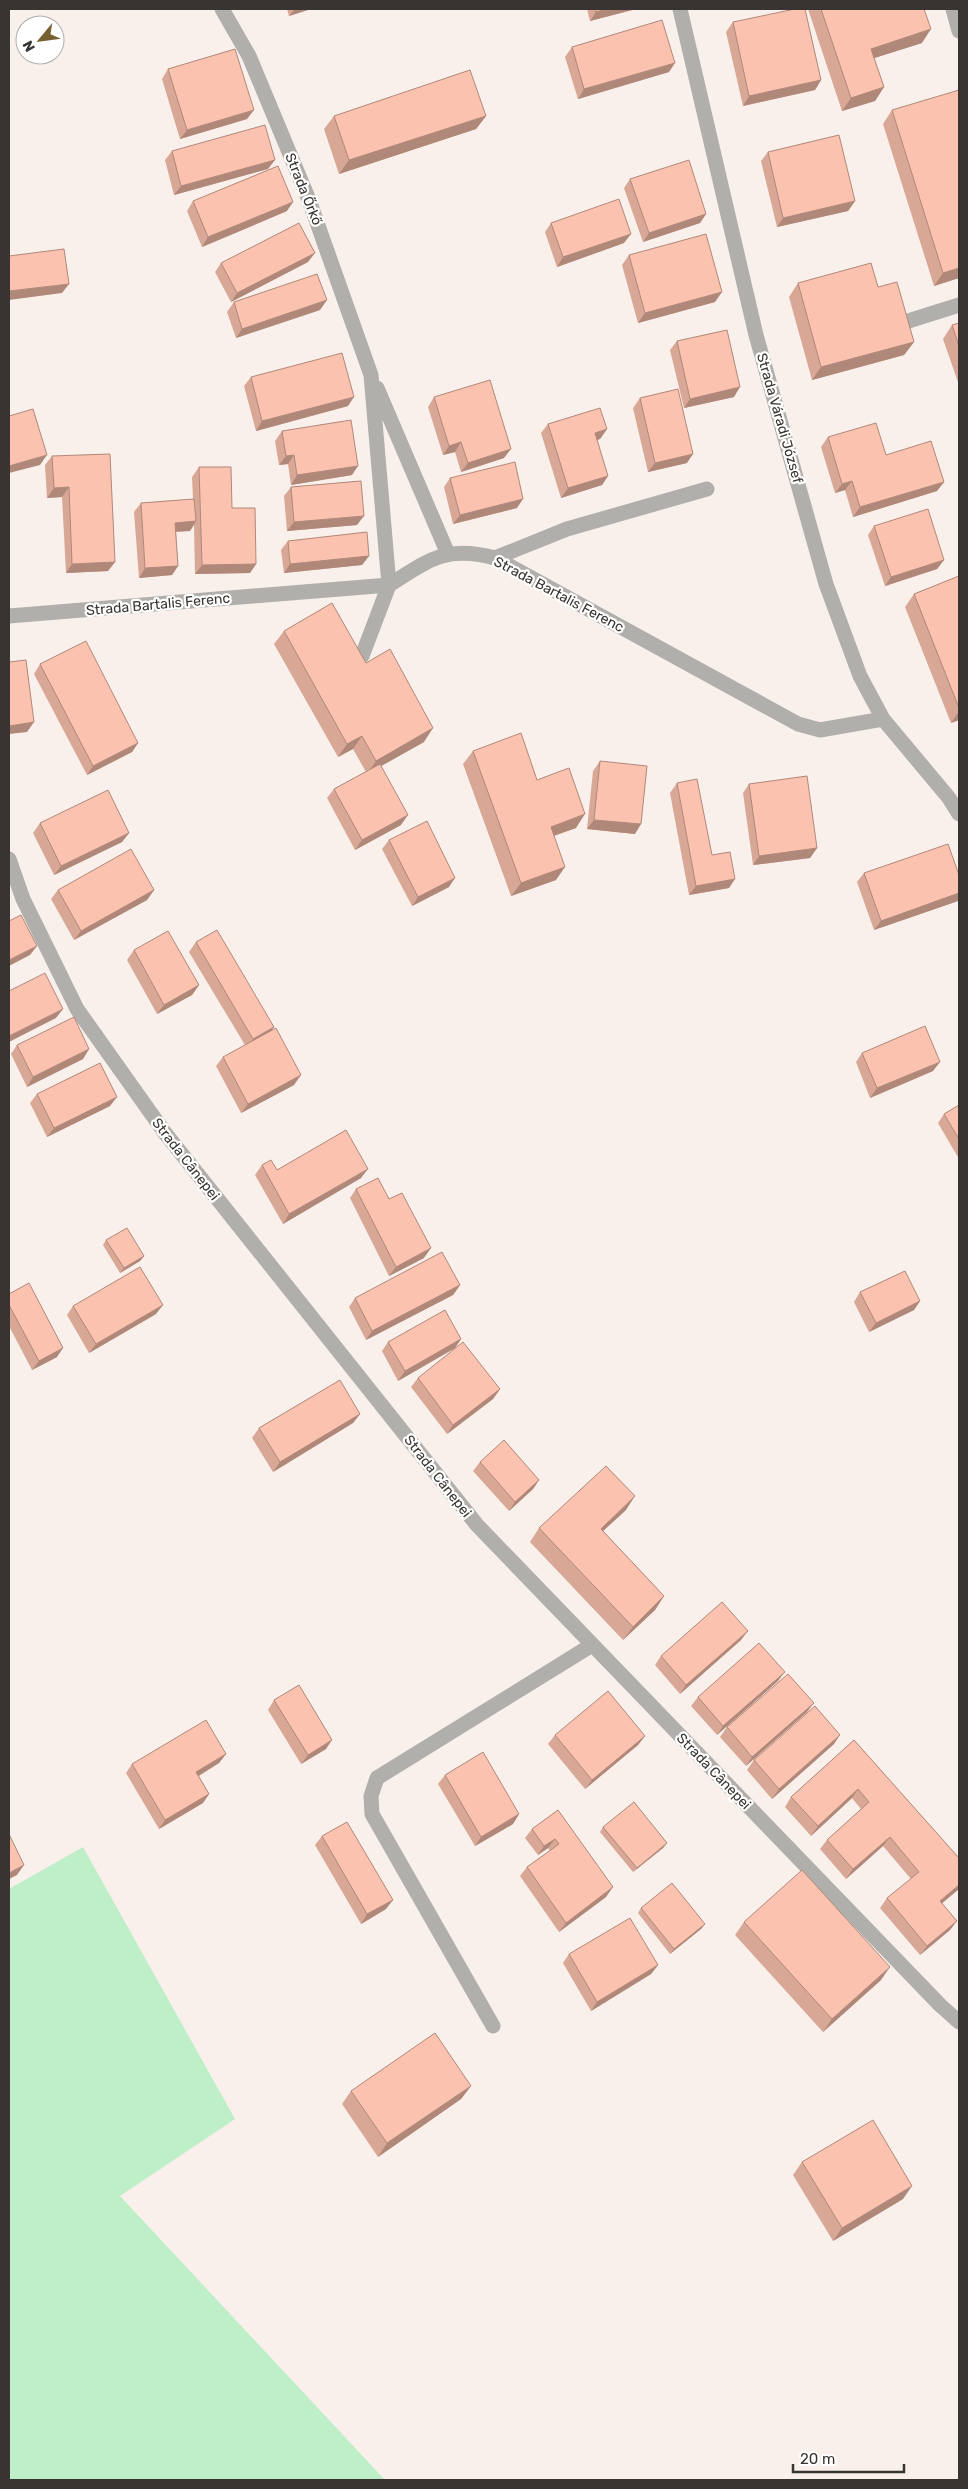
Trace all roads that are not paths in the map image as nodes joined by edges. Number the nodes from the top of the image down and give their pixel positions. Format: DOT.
graph roads {
  1 [pos="222,9"];
  2 [pos="680,9"];
  3 [pos="953,9"];
  4 [pos="959,31"];
  5 [pos="959,305"];
  6 [pos="905,322"];
  7 [pos="371,375"];
  8 [pos="707,489"];
  9 [pos="448,554"];
  10 [pos="495,558"];
  11 [pos="389,585"];
  12 [pos="9,616"];
  13 [pos="362,656"];
  14 [pos="883,719"];
  15 [pos="954,796"];
  16 [pos="959,814"];
  17 [pos="9,859"];
  18 [pos="592,1645"];
  19 [pos="959,2022"];
  20 [pos="494,2026"];
  1 -- 7 [label="street, Strada Őrkő"];
  2 -- 14 [label="street, Strada Váradi József"];
  3 -- 4 [label="street"];
  5 -- 6 [label="street"];
  7 -- 9 [label="street, Strada Őrkő"];
  7 -- 11 [label="street, Strada Őrkő"];
  8 -- 10 [label="street"];
  9 -- 10 [label="street, Strada Bartalis Ferenc"];
  9 -- 11 [label="street, Strada Bartalis Ferenc"];
  10 -- 14 [label="street, Strada Bartalis Ferenc"];
  11 -- 12 [label="street, Strada Bartalis Ferenc"];
  11 -- 13 [label="street, Strada Őrkő"];
  14 -- 15 [label="street, Strada Váradi József"];
  15 -- 16 [label="street, Strada Váradi József"];
  17 -- 18 [label="street, Strada Cânepei"];
  18 -- 19 [label="street, Strada Cânepei"];
  18 -- 20 [label="street"];
}
